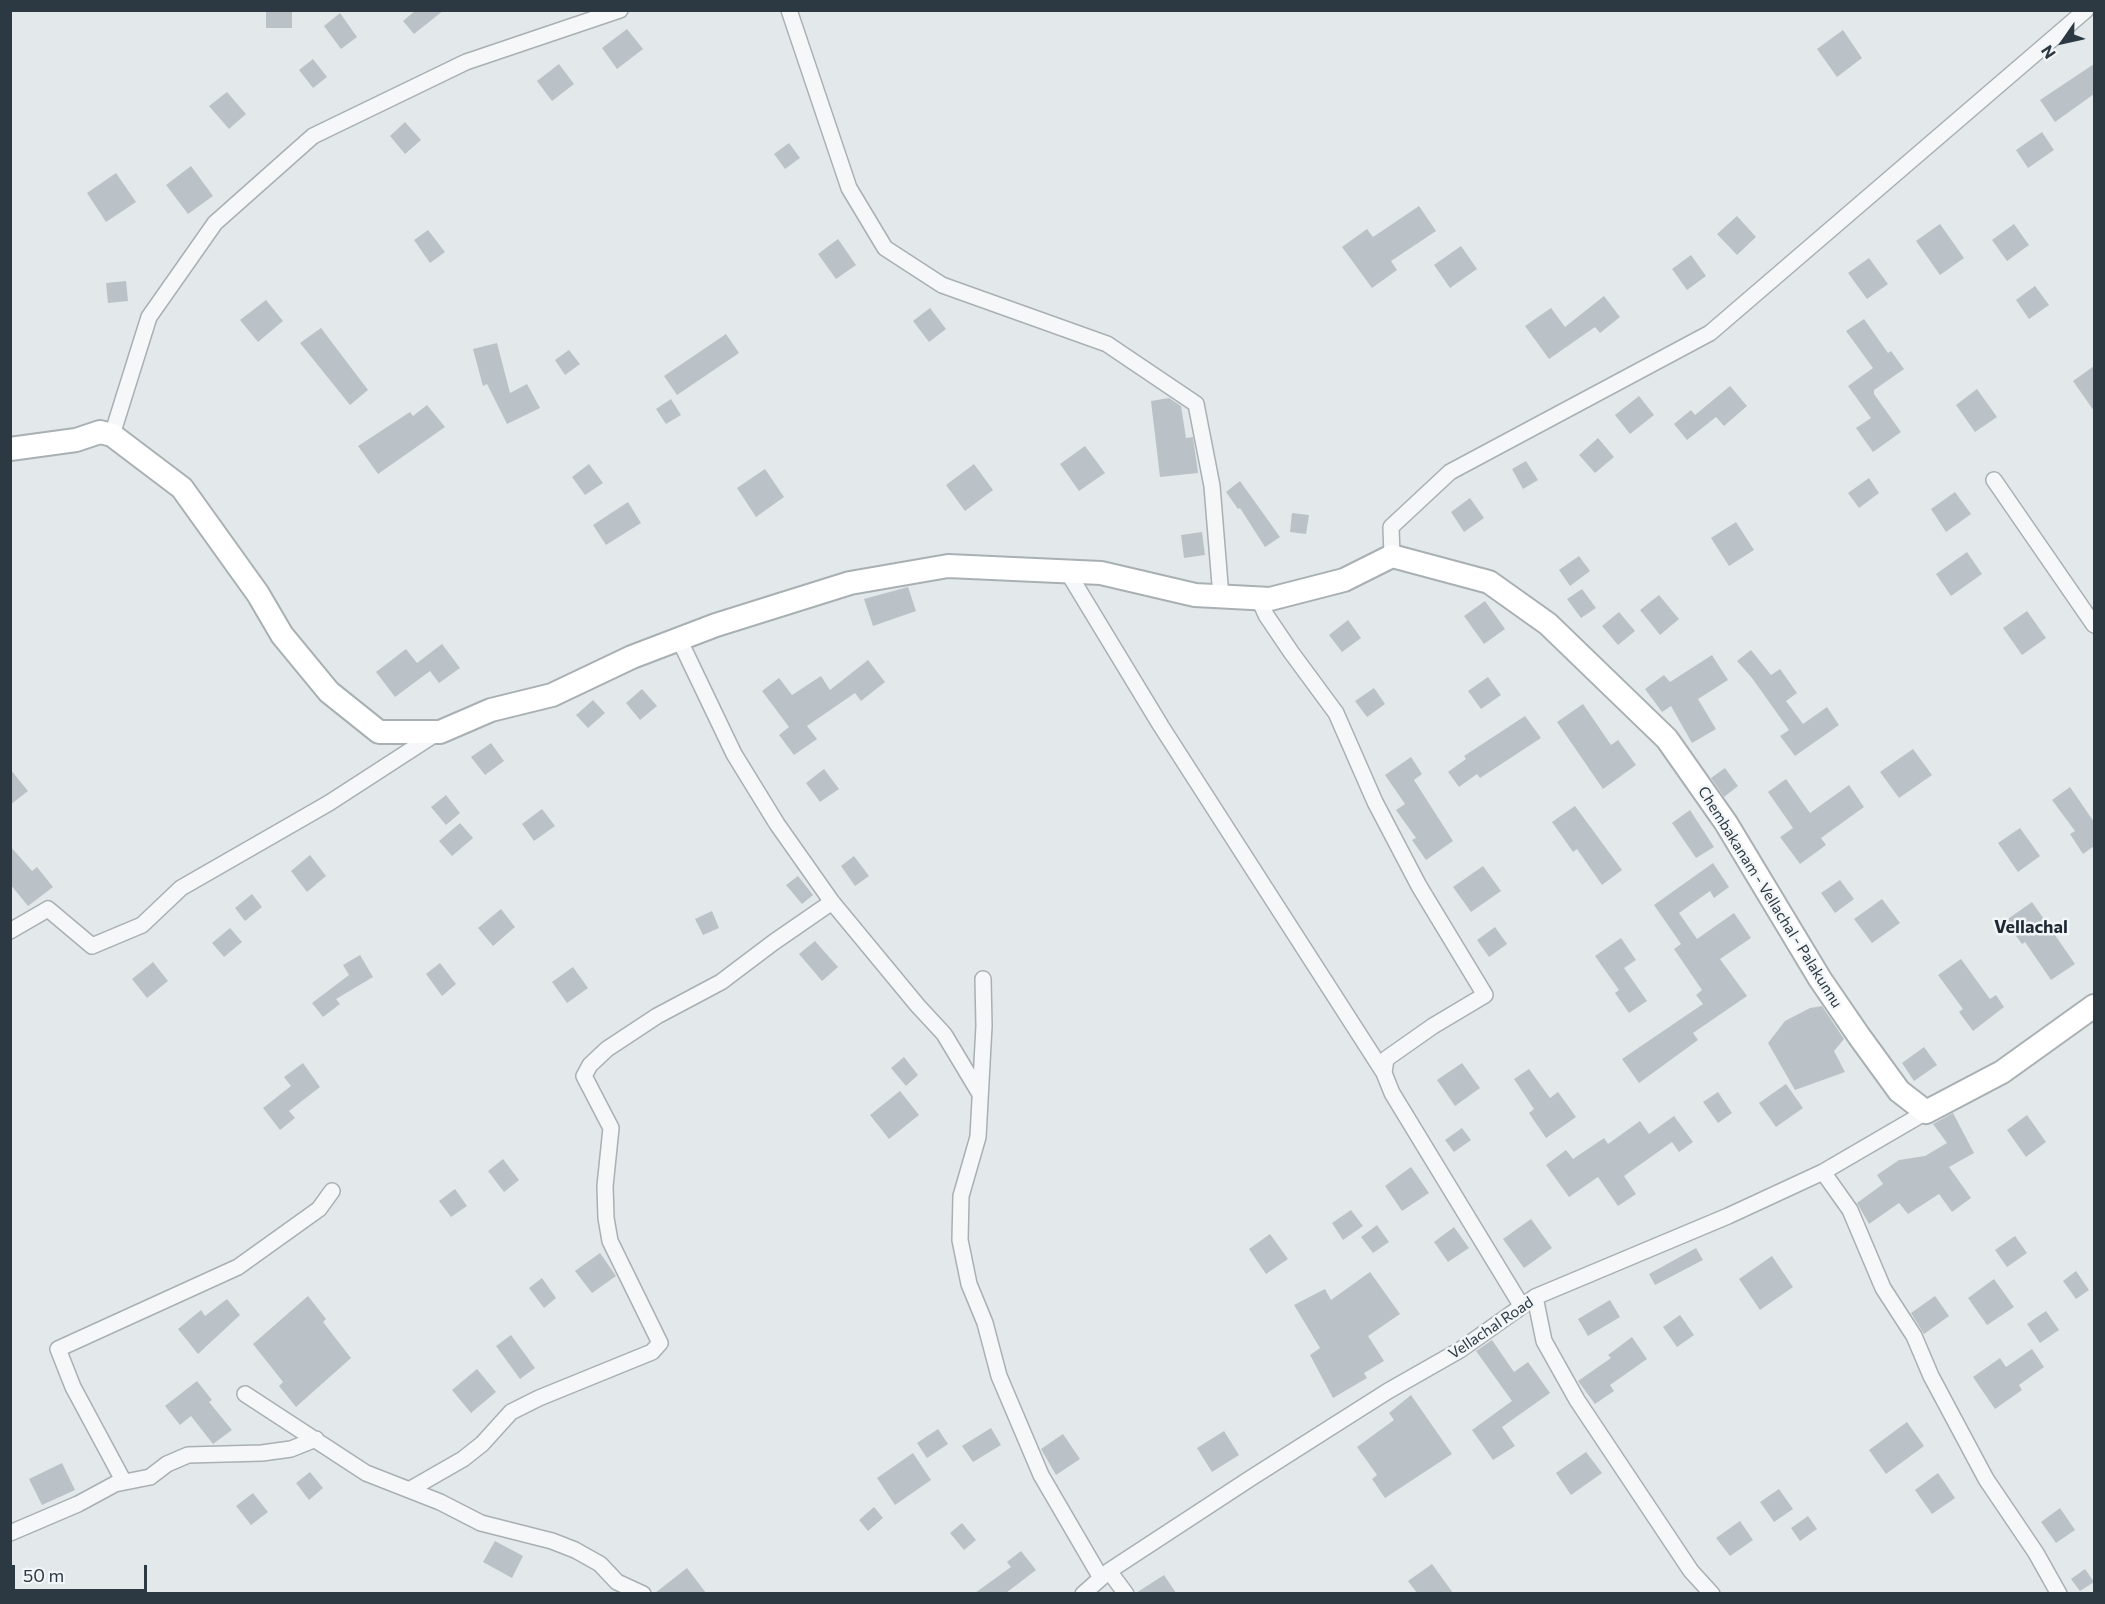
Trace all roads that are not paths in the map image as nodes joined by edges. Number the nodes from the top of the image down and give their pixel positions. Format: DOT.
graph roads {
  1 [pos="620,10"];
  2 [pos="789,10"];
  3 [pos="2086,10"];
  4 [pos="112,435"];
  5 [pos="10,449"];
  6 [pos="1994,480"];
  7 [pos="1392,555"];
  8 [pos="1067,571"];
  9 [pos="1221,597"];
  10 [pos="1259,599"];
  11 [pos="2094,625"];
  12 [pos="680,639"];
  13 [pos="440,732"];
  14 [pos="832,902"];
  15 [pos="10,931"];
  16 [pos="983,979"];
  17 [pos="2094,1006"];
  18 [pos="1384,1073"];
  19 [pos="980,1094"];
  20 [pos="1926,1112"];
  21 [pos="1823,1172"];
  22 [pos="332,1191"];
  23 [pos="1535,1297"];
  24 [pos="1521,1305"];
  25 [pos="245,1394"];
  26 [pos="316,1439"];
  27 [pos="124,1482"];
  28 [pos="409,1491"];
  29 [pos="10,1533"];
  30 [pos="1105,1575"];
  31 [pos="643,1593"];
  32 [pos="1083,1593"];
  33 [pos="1125,1593"];
  34 [pos="1712,1593"];
  35 [pos="2059,1593"];
  1 -- 4 [label="street"];
  2 -- 9 [label="street"];
  3 -- 7 [label="street"];
  4 -- 5 [label="main road"];
  4 -- 13 [label="main road"];
  6 -- 11 [label="street"];
  7 -- 10 [label="main road"];
  7 -- 20 [label="main road, Chembakanam - Vellachal - Palakunnu"];
  8 -- 9 [label="main road"];
  8 -- 12 [label="main road"];
  8 -- 18 [label="street"];
  9 -- 10 [label="main road"];
  10 -- 18 [label="street"];
  12 -- 13 [label="main road"];
  12 -- 14 [label="street"];
  13 -- 15 [label="street"];
  14 -- 19 [label="street"];
  14 -- 28 [label="street"];
  16 -- 19 [label="street"];
  17 -- 20 [label="main road"];
  18 -- 24 [label="street"];
  19 -- 30 [label="street"];
  20 -- 21 [label="street, Vellachal Road"];
  21 -- 23 [label="street, Vellachal Road"];
  21 -- 35 [label="street"];
  22 -- 27 [label="street"];
  23 -- 24 [label="street, Vellachal Road"];
  23 -- 34 [label="street"];
  24 -- 30 [label="street, Vellachal Road"];
  25 -- 26 [label="street"];
  26 -- 27 [label="street"];
  26 -- 28 [label="street"];
  27 -- 29 [label="street"];
  28 -- 31 [label="street"];
  30 -- 32 [label="street, Vellachal Road"];
  30 -- 33 [label="street"];
}
